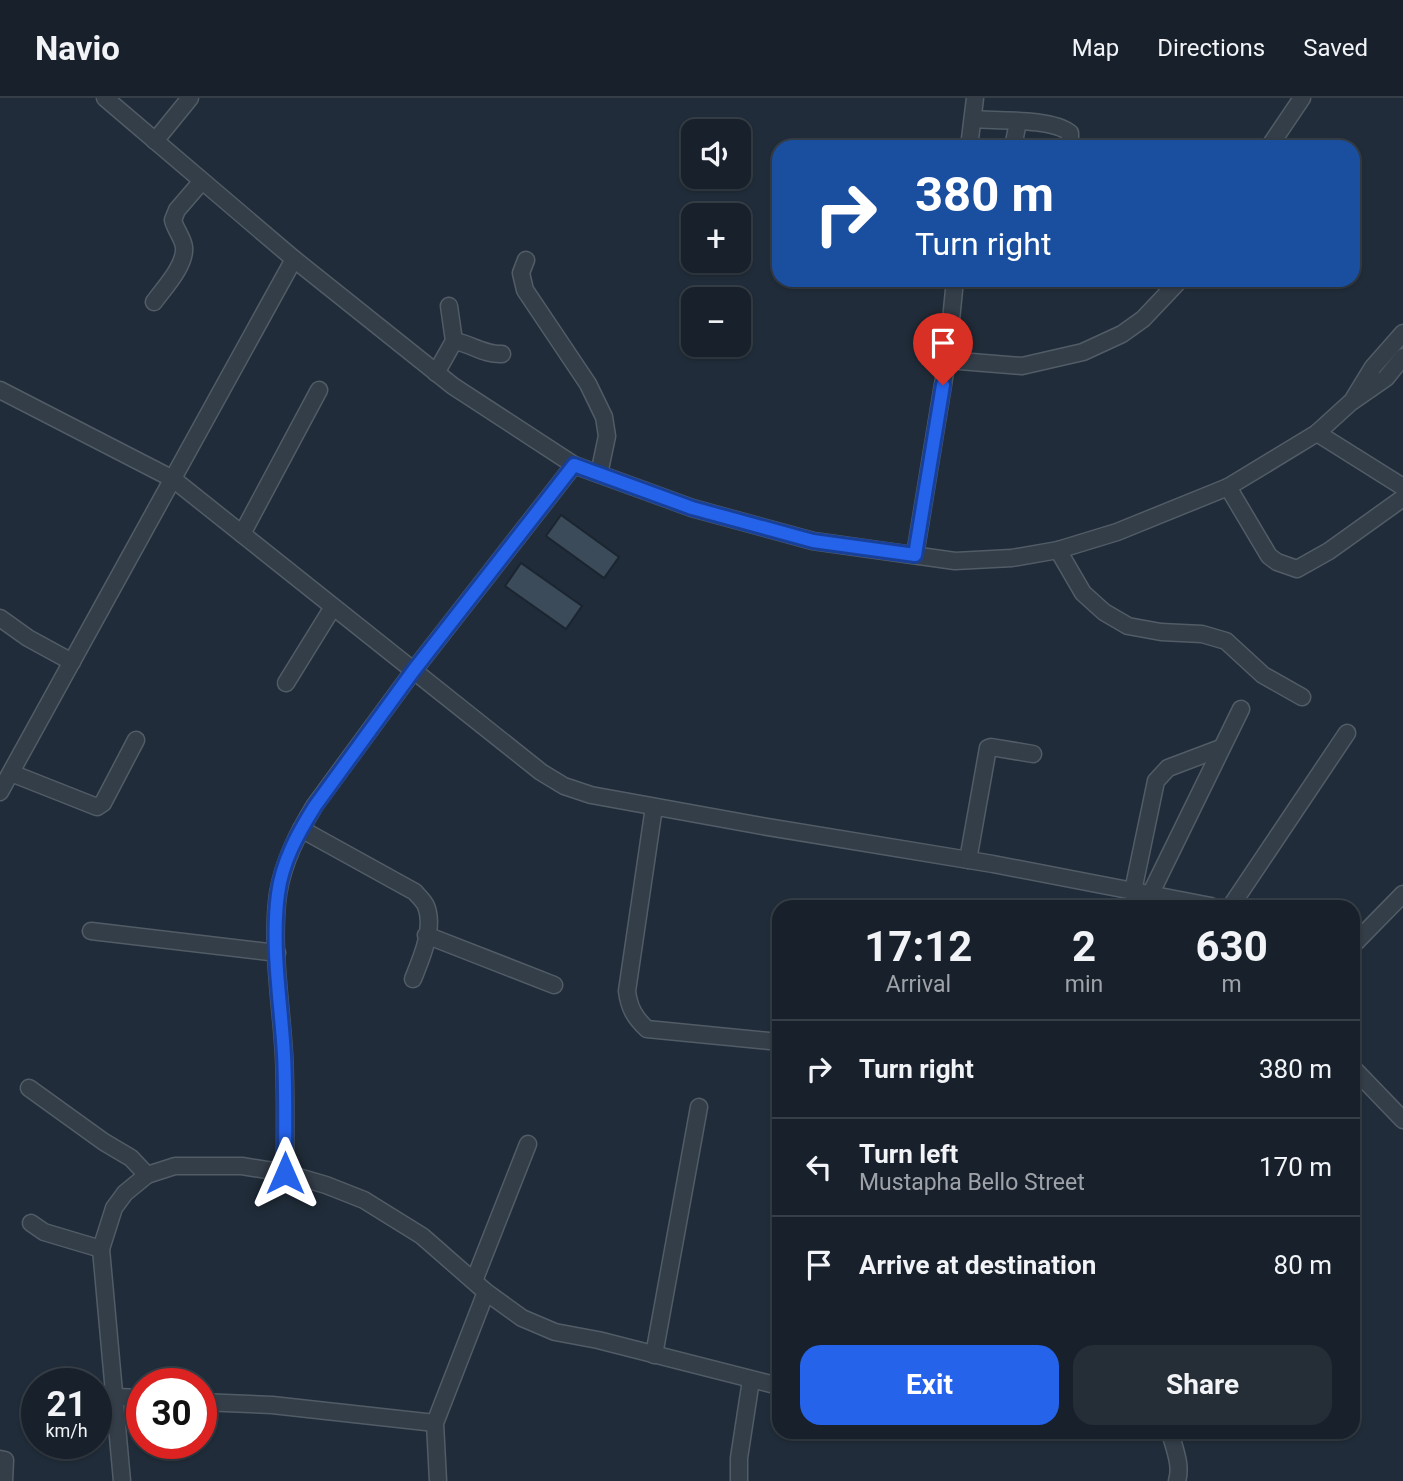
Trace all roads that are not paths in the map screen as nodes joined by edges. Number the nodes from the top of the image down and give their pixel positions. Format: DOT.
graph roads {
  1 [pos="105,98"];
  2 [pos="190,98"];
  3 [pos="975,98"];
  4 [pos="1302,98"];
  5 [pos="973,119"];
  6 [pos="1018,122"];
  7 [pos="970,140"];
  8 [pos="1014,140"];
  9 [pos="1070,140"];
  10 [pos="1274,140"];
  11 [pos="155,141"];
  12 [pos="202,181"];
  13 [pos="294,259"];
  14 [pos="526,260"];
  15 [pos="954,287"];
  16 [pos="1173,287"];
  17 [pos="154,302"];
  18 [pos="449,306"];
  19 [pos="1403,333"];
  20 [pos="454,341"];
  21 [pos="502,354"];
  22 [pos="1403,358"];
  23 [pos="947,360"];
  24 [pos="436,373"];
  25 [pos="0,390"];
  26 [pos="319,390"];
  27 [pos="1350,403"];
  28 [pos="1317,433"];
  29 [pos="574,465"];
  30 [pos="599,474"];
  31 [pos="173,479"];
  32 [pos="1228,487"];
  33 [pos="1403,487"];
  34 [pos="1403,498"];
  35 [pos="242,534"];
  36 [pos="1058,550"];
  37 [pos="915,555"];
  38 [pos="333,607"];
  39 [pos="0,618"];
  40 [pos="72,662"];
  41 [pos="414,670"];
  42 [pos="286,683"];
  43 [pos="1302,697"];
  44 [pos="1241,709"];
  45 [pos="1347,733"];
  46 [pos="136,740"];
  47 [pos="1221,748"];
  48 [pos="1033,754"];
  49 [pos="11,773"];
  50 [pos="0,792"];
  51 [pos="654,807"];
  52 [pos="301,829"];
  53 [pos="1141,851"];
  54 [pos="1168,857"];
  55 [pos="968,860"];
  56 [pos="1133,891"];
  57 [pos="1403,894"];
  58 [pos="1150,895"];
  59 [pos="1164,900"];
  60 [pos="1235,900"];
  61 [pos="92,931"];
  62 [pos="426,934"];
  63 [pos="1360,938"];
  64 [pos="277,953"];
  65 [pos="413,979"];
  66 [pos="554,985"];
  67 [pos="772,1041"];
  68 [pos="1360,1075"];
  69 [pos="29,1088"];
  70 [pos="699,1107"];
  71 [pos="1403,1120"];
  72 [pos="528,1144"];
  73 [pos="285,1173"];
  74 [pos="147,1175"];
  75 [pos="30,1223"];
  76 [pos="102,1249"];
  77 [pos="480,1286"];
  78 [pos="654,1355"];
  79 [pos="751,1380"];
  80 [pos="772,1384"];
  81 [pos="116,1397"];
  82 [pos="126,1397"];
  83 [pos="217,1403"];
  84 [pos="435,1423"];
  85 [pos="1172,1439"];
  86 [pos="0,1459"];
  87 [pos="4,1481"];
  88 [pos="122,1481"];
  89 [pos="438,1481"];
  90 [pos="739,1481"];
  91 [pos="1177,1481"];
  1 -- 11 [label="street"];
  2 -- 11 [label="street"];
  3 -- 5 [label="street"];
  4 -- 10 [label="street"];
  5 -- 6 [label="street"];
  5 -- 7 [label="street"];
  6 -- 8 [label="street"];
  6 -- 9 [label="street"];
  11 -- 12 [label="street"];
  12 -- 13 [label="street"];
  12 -- 17 [label="street"];
  13 -- 24 [label="street"];
  13 -- 31 [label="street"];
  14 -- 30 [label="street"];
  15 -- 23 [label="street"];
  16 -- 23 [label="street"];
  18 -- 20 [label="street"];
  19 -- 27 [label="street"];
  20 -- 21 [label="street"];
  20 -- 24 [label="street"];
  22 -- 27 [label="street"];
  23 -- 37 [label="street"];
  24 -- 29 [label="street"];
  25 -- 31 [label="street"];
  26 -- 35 [label="street"];
  27 -- 28 [label="street"];
  28 -- 32 [label="street"];
  28 -- 33 [label="street"];
  29 -- 30 [label="street"];
  29 -- 41 [label="street"];
  30 -- 37 [label="street"];
  31 -- 35 [label="street"];
  31 -- 40 [label="street"];
  32 -- 34 [label="street"];
  32 -- 36 [label="street"];
  35 -- 38 [label="street"];
  36 -- 37 [label="street"];
  36 -- 43 [label="street"];
  38 -- 41 [label="street"];
  38 -- 42 [label="street"];
  39 -- 40 [label="street"];
  40 -- 49 [label="street"];
  41 -- 51 [label="street"];
  41 -- 52 [label="street"];
  44 -- 47 [label="street"];
  45 -- 60 [label="street"];
  46 -- 49 [label="street"];
  47 -- 53 [label="street"];
  47 -- 54 [label="street"];
  48 -- 55 [label="street"];
  49 -- 50 [label="street"];
  51 -- 55 [label="street"];
  51 -- 67 [label="street"];
  52 -- 62 [label="street"];
  52 -- 64 [label="street"];
  53 -- 54 [label="street"];
  53 -- 56 [label="street"];
  54 -- 58 [label="street"];
  55 -- 56 [label="street"];
  56 -- 58 [label="street"];
  57 -- 63 [label="street"];
  58 -- 59 [label="street"];
  61 -- 64 [label="street"];
  62 -- 65 [label="street"];
  62 -- 66 [label="street"];
  64 -- 73 [label="street"];
  68 -- 71 [label="street"];
  69 -- 74 [label="street"];
  70 -- 78 [label="street"];
  72 -- 77 [label="street"];
  73 -- 74 [label="street"];
  73 -- 77 [label="street"];
  74 -- 76 [label="street"];
  75 -- 76 [label="street"];
  76 -- 81 [label="street"];
  77 -- 78 [label="street"];
  77 -- 84 [label="street"];
  78 -- 79 [label="street"];
  79 -- 80 [label="street"];
  79 -- 90 [label="street"];
  81 -- 82 [label="street"];
  81 -- 88 [label="street"];
  83 -- 84 [label="street"];
  84 -- 89 [label="street"];
  85 -- 91 [label="street"];
  86 -- 87 [label="street"];
}
